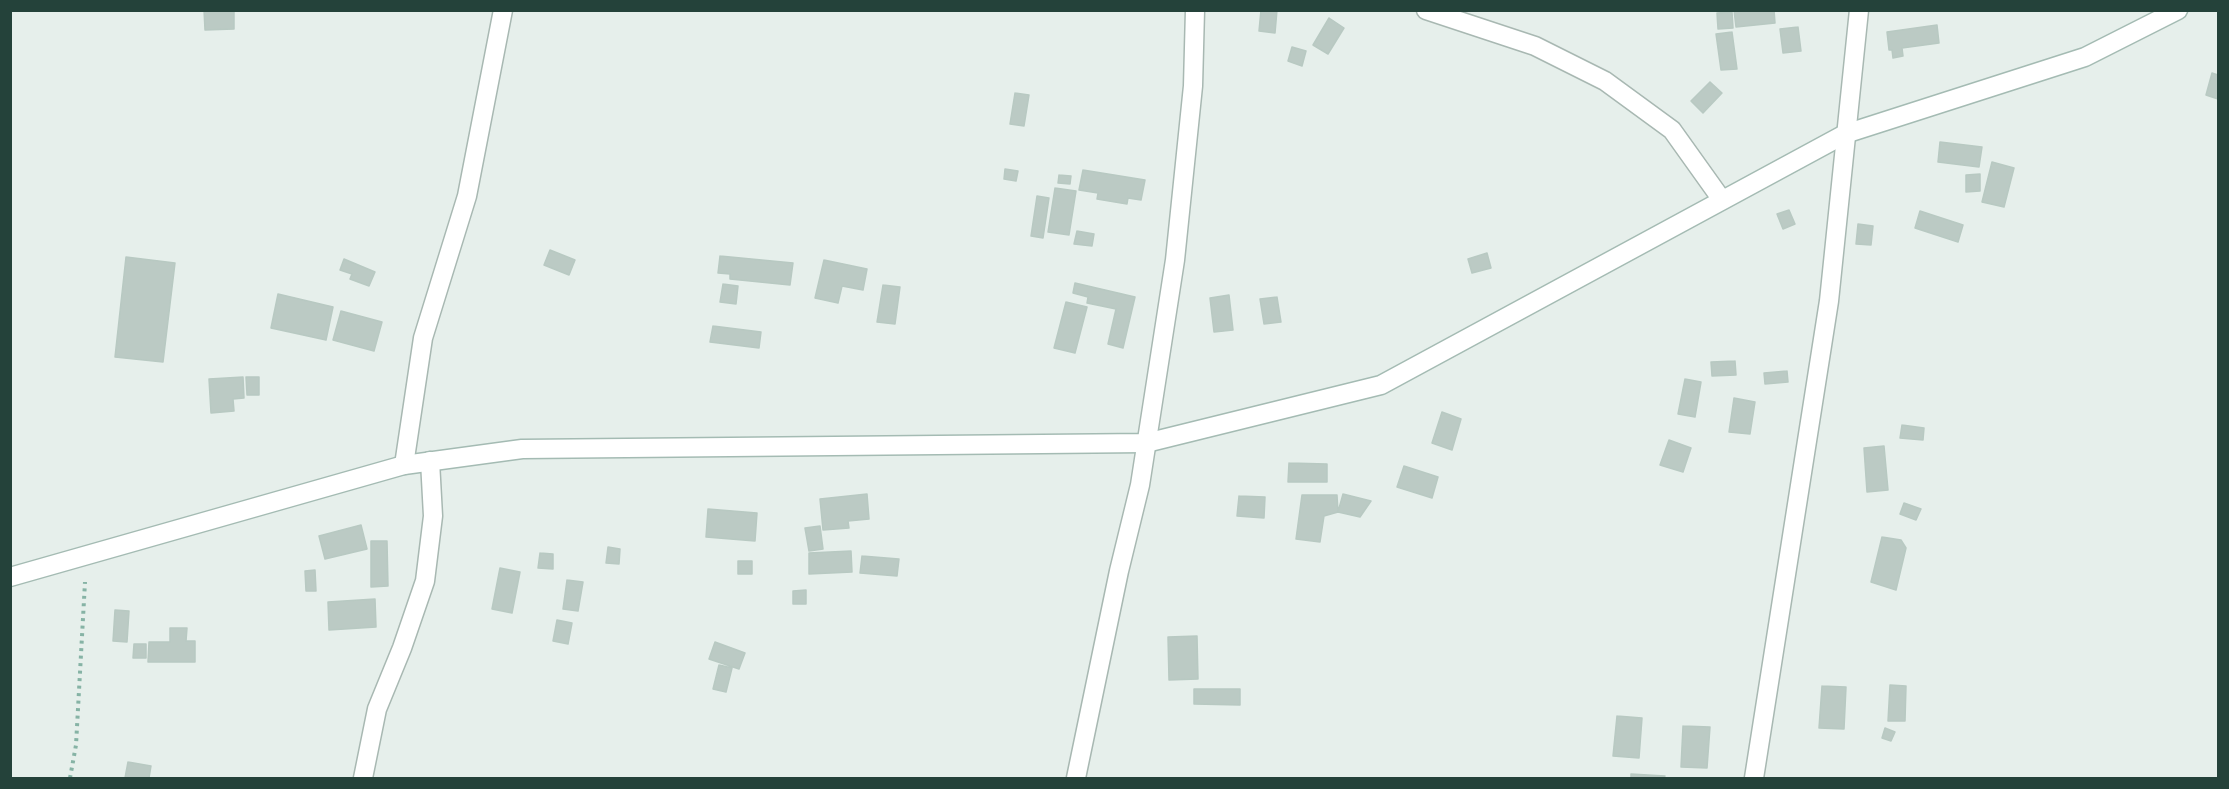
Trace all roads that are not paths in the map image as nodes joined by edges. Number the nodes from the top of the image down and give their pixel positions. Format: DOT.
graph roads {
  1 [pos="503,10"];
  2 [pos="1195,10"];
  3 [pos="1426,10"];
  4 [pos="1859,10"];
  5 [pos="2178,10"];
  6 [pos="1845,134"];
  7 [pos="1722,200"];
  8 [pos="1146,443"];
  9 [pos="430,461"];
  10 [pos="404,465"];
  11 [pos="10,577"];
  12 [pos="363,778"];
  13 [pos="1076,778"];
  14 [pos="1754,778"];
  1 -- 10 [label="street"];
  2 -- 8 [label="street"];
  3 -- 7 [label="street"];
  4 -- 6 [label="street"];
  5 -- 6 [label="street"];
  6 -- 7 [label="street"];
  6 -- 14 [label="street"];
  7 -- 8 [label="street"];
  8 -- 9 [label="street"];
  8 -- 13 [label="street"];
  9 -- 10 [label="street"];
  9 -- 12 [label="street"];
  10 -- 11 [label="street"];
}
